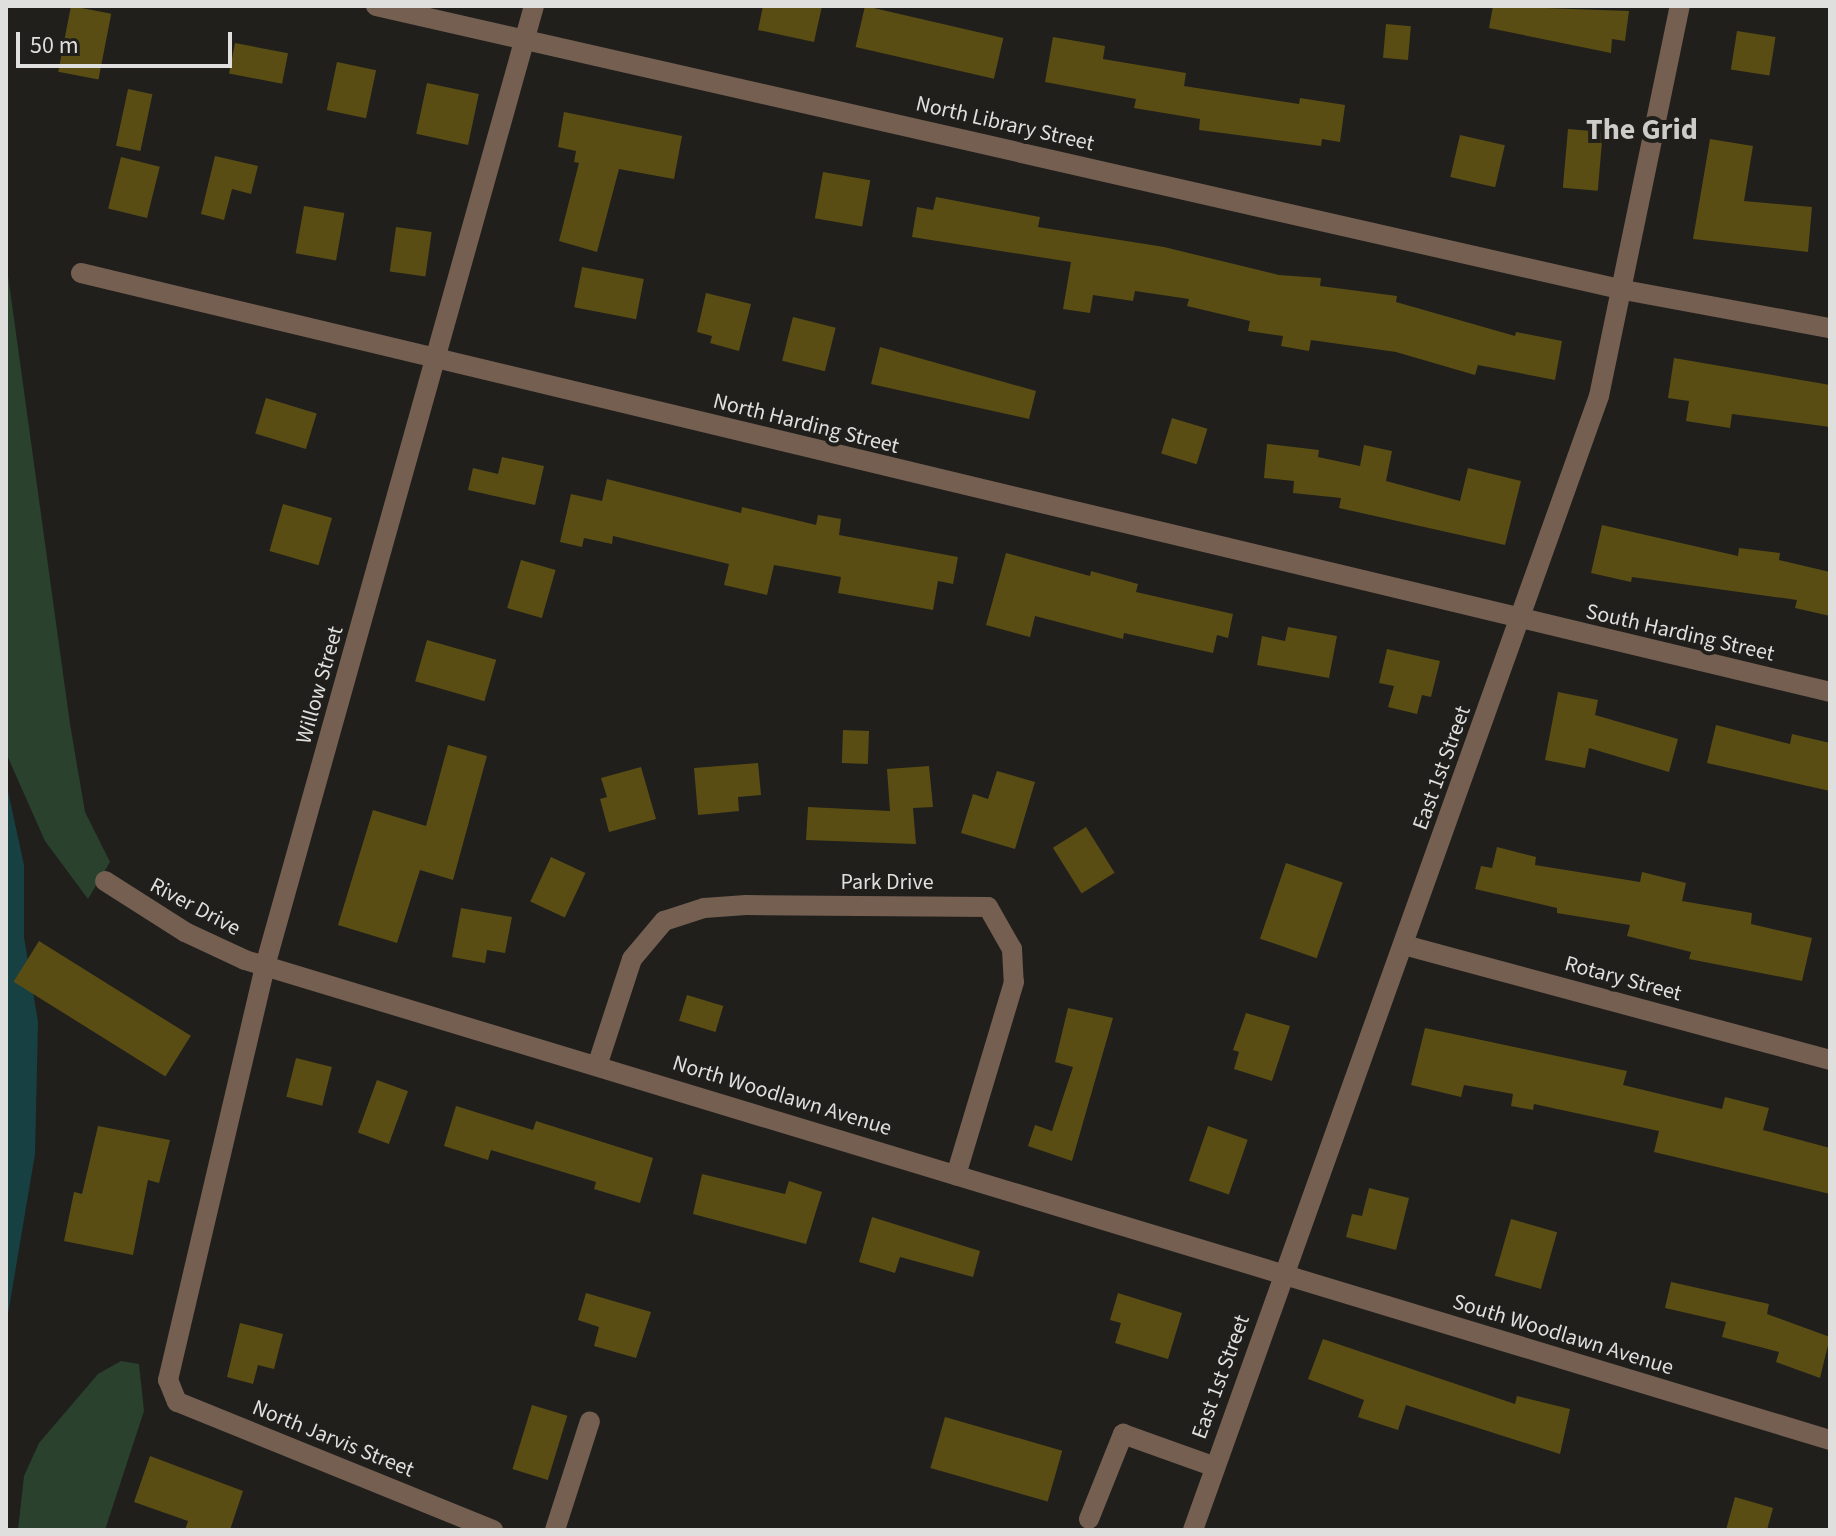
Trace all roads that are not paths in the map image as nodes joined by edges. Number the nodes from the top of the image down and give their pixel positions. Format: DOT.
graph roads {
  1 [pos="376,6"];
  2 [pos="534,6"];
  3 [pos="1680,6"];
  4 [pos="526,40"];
  5 [pos="81,273"];
  6 [pos="1624,290"];
  7 [pos="1830,328"];
  8 [pos="437,359"];
  9 [pos="1519,621"];
  10 [pos="1830,692"];
  11 [pos="105,881"];
  12 [pos="1404,945"];
  13 [pos="265,966"];
  14 [pos="1830,1060"];
  15 [pos="598,1063"];
  16 [pos="956,1175"];
  17 [pos="1283,1276"];
  18 [pos="168,1380"];
  19 [pos="590,1421"];
  20 [pos="1830,1440"];
  21 [pos="1215,1467"];
  22 [pos="1089,1519"];
  23 [pos="493,1530"];
  24 [pos="555,1530"];
  25 [pos="1193,1530"];
  1 -- 4 [label="street, North Library Street"];
  2 -- 4 [label="street, Willow Street"];
  3 -- 6 [label="street, East 1st Street"];
  4 -- 6 [label="street, North Library Street"];
  4 -- 8 [label="street, Willow Street"];
  5 -- 8 [label="street, North Harding Street"];
  6 -- 7 [label="street, North Library Street"];
  6 -- 9 [label="street, East 1st Street"];
  8 -- 9 [label="street, North Harding Street"];
  8 -- 13 [label="street, Willow Street"];
  9 -- 10 [label="street, South Harding Street"];
  9 -- 12 [label="street, East 1st Street"];
  11 -- 13 [label="street, River Drive"];
  12 -- 14 [label="street, Rotary Street"];
  12 -- 17 [label="street, East 1st Street"];
  13 -- 15 [label="street, North Woodlawn Avenue"];
  13 -- 18 [label="street, Willow Street"];
  15 -- 16 [label="street, North Woodlawn Avenue"];
  15 -- 16 [label="street, Park Drive"];
  16 -- 17 [label="street, North Woodlawn Avenue"];
  17 -- 20 [label="street, South Woodlawn Avenue"];
  17 -- 21 [label="street, East 1st Street"];
  18 -- 23 [label="street, North Jarvis Street"];
  19 -- 24 [label="street"];
  21 -- 22 [label="street"];
  21 -- 25 [label="street, East 1st Street"];
}
